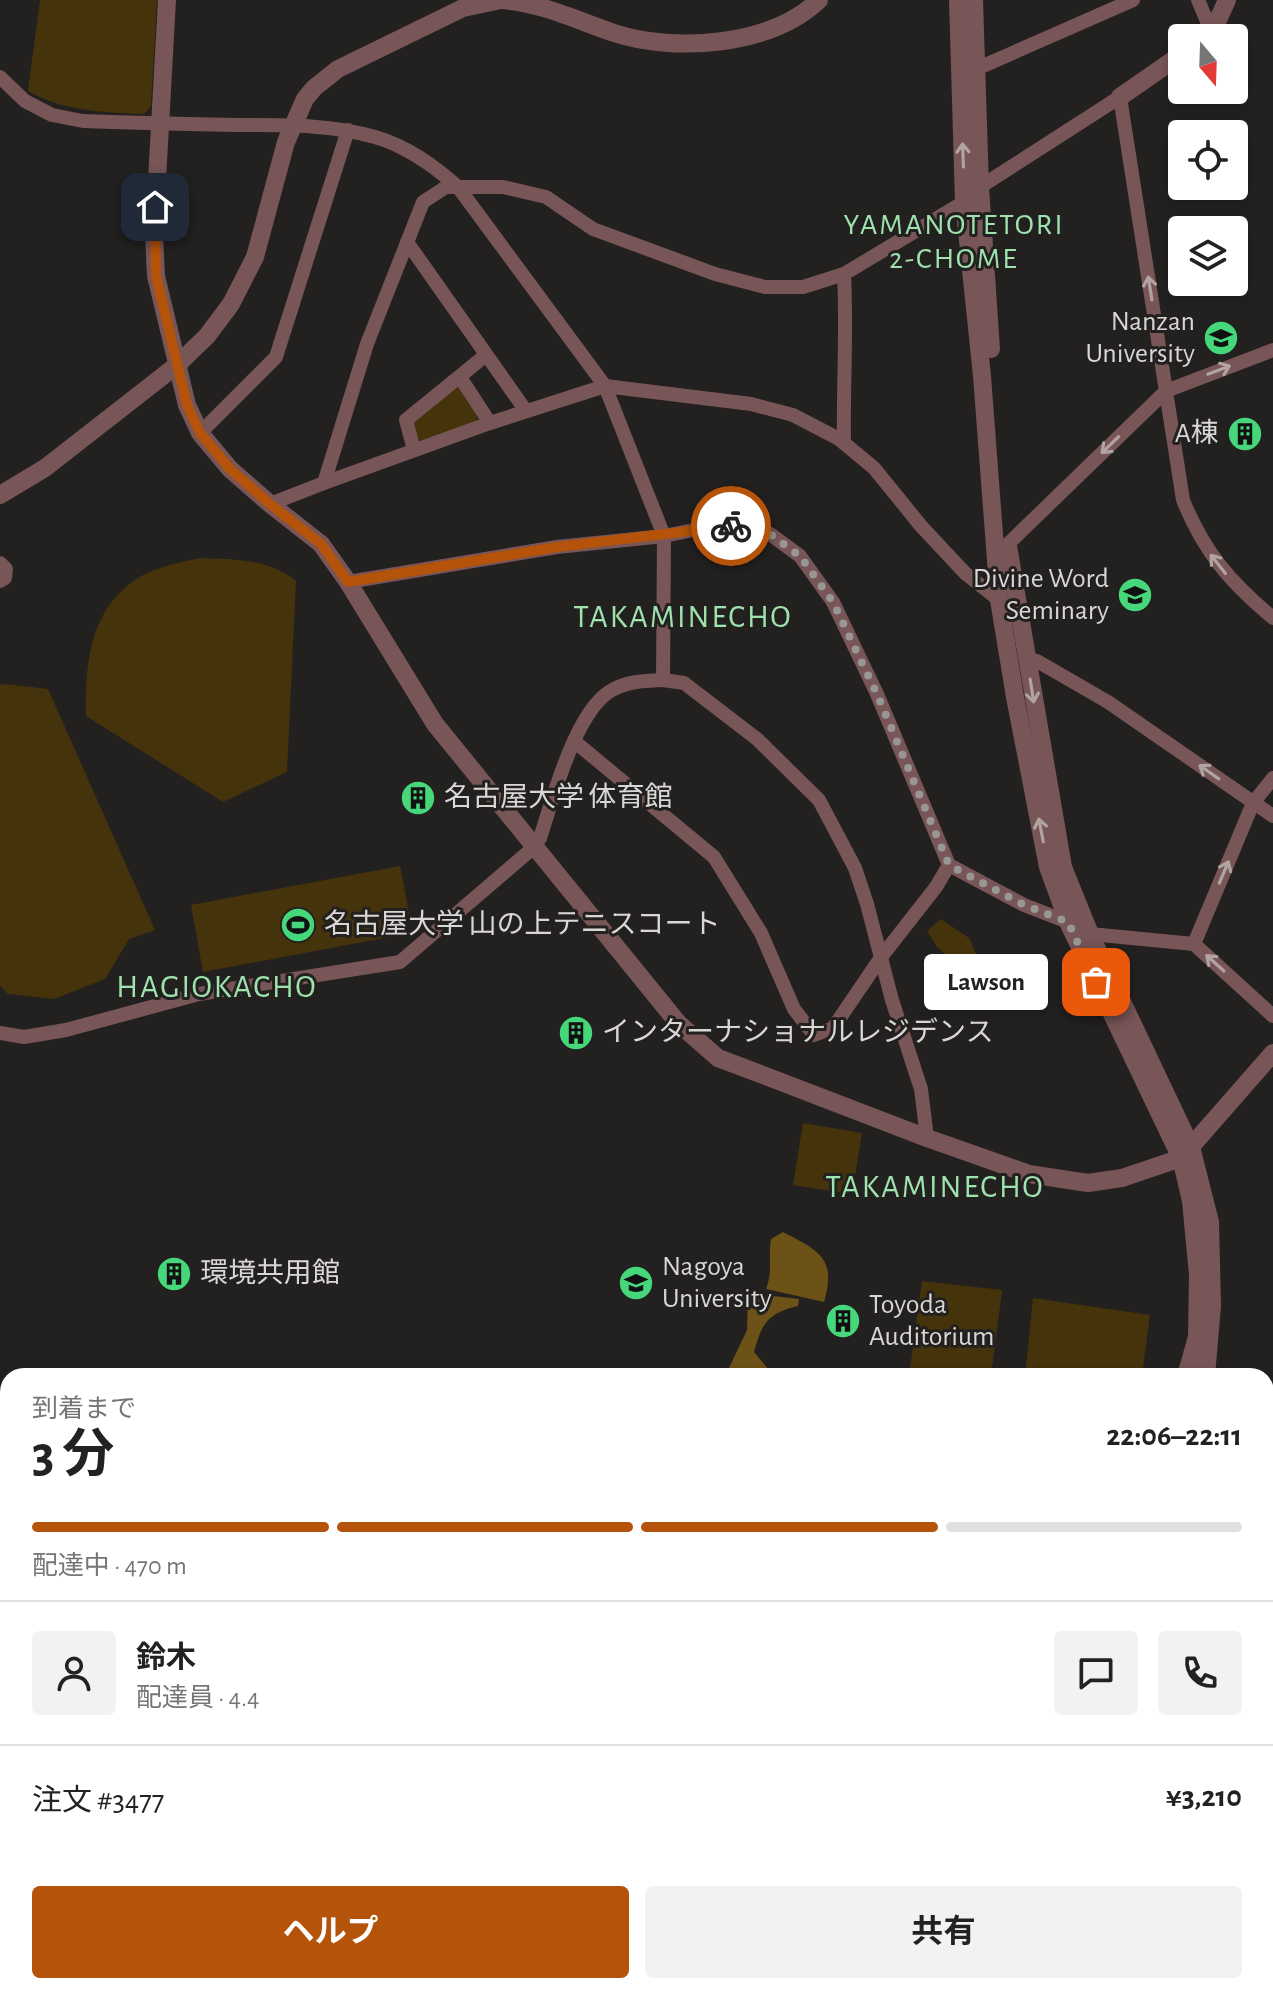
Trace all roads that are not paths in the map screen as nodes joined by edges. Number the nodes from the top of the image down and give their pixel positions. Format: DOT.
graph roads {
  1 [pos="167,0"];
  2 [pos="502,0"];
  3 [pos="819,0"];
  4 [pos="958,0"];
  5 [pos="974,0"];
  6 [pos="1133,0"];
  7 [pos="1198,0"];
  8 [pos="1227,0"];
  9 [pos="1205,24"];
  10 [pos="1214,24"];
  11 [pos="1168,64"];
  12 [pos="976,69"];
  13 [pos="0,77"];
  14 [pos="1120,97"];
  15 [pos="159,124"];
  16 [pos="292,125"];
  17 [pos="348,130"];
  18 [pos="458,187"];
  19 [pos="980,187"];
  20 [pos="964,202"];
  21 [pos="407,242"];
  22 [pos="844,274"];
  23 [pos="1273,350"];
  24 [pos="486,355"];
  25 [pos="177,365"];
  26 [pos="460,377"];
  27 [pos="605,386"];
  28 [pos="1166,391"];
  29 [pos="526,411"];
  30 [pos="490,423"];
  31 [pos="200,433"];
  32 [pos="844,442"];
  33 [pos="414,450"];
  34 [pos="324,483"];
  35 [pos="0,495"];
  36 [pos="270,504"];
  37 [pos="664,536"];
  38 [pos="1008,544"];
  39 [pos="0,563"];
  40 [pos="0,581"];
  41 [pos="348,582"];
  42 [pos="999,600"];
  43 [pos="1273,618"];
  44 [pos="1027,659"];
  45 [pos="663,680"];
  46 [pos="574,741"];
  47 [pos="1273,778"];
  48 [pos="1253,803"];
  49 [pos="1273,816"];
  50 [pos="533,848"];
  51 [pos="949,865"];
  52 [pos="1068,922"];
  53 [pos="1090,934"];
  54 [pos="1194,944"];
  55 [pos="882,956"];
  56 [pos="1273,1016"];
  57 [pos="0,1033"];
  58 [pos="1273,1053"];
  59 [pos="927,1138"];
  60 [pos="1186,1153"];
  61 [pos="1188,1368"];
  62 [pos="1207,1368"];
  1 -- 15 [label="street"];
  2 -- 3 [label="street"];
  2 -- 16 [label="street"];
  20 -- 4 [label="street, one-way"];
  5 -- 12 [label="street"];
  6 -- 12 [label="street"];
  7 -- 9 [label="street"];
  8 -- 10 [label="street"];
  11 -- 14 [label="street"];
  12 -- 19 [label="street"];
  13 -- 15 [label="street"];
  14 -- 19 [label="street"];
  28 -- 14 [label="street, one-way"];
  15 -- 16 [label="street"];
  15 -- 25 [label="street"];
  16 -- 17 [label="street"];
  16 -- 25 [label="street"];
  17 -- 18 [label="street"];
  17 -- 31 [label="street"];
  18 -- 21 [label="street"];
  18 -- 22 [label="street"];
  18 -- 27 [label="street"];
  19 -- 38 [label="street"];
  20 -- 22 [label="street"];
  20 -- 42 [label="street"];
  21 -- 24 [label="street"];
  21 -- 34 [label="street"];
  22 -- 32 [label="street"];
  28 -- 23 [label="street, one-way"];
  24 -- 26 [label="street"];
  24 -- 29 [label="street"];
  25 -- 31 [label="street"];
  25 -- 35 [label="street"];
  26 -- 30 [label="street"];
  26 -- 33 [label="street"];
  27 -- 29 [label="street"];
  27 -- 32 [label="street"];
  27 -- 37 [label="street"];
  28 -- 38 [label="street, one-way"];
  43 -- 28 [label="street, one-way"];
  29 -- 30 [label="street"];
  30 -- 33 [label="street"];
  31 -- 36 [label="street"];
  32 -- 42 [label="street"];
  33 -- 34 [label="street"];
  34 -- 36 [label="street"];
  36 -- 41 [label="street"];
  37 -- 41 [label="street"];
  37 -- 45 [label="street"];
  37 -- 51 [label="street"];
  38 -- 44 [label="street"];
  39 -- 40 [label="street"];
  41 -- 50 [label="street"];
  52 -- 42 [label="street, one-way"];
  48 -- 44 [label="street, one-way"];
  44 -- 53 [label="street, one-way"];
  45 -- 46 [label="street"];
  45 -- 55 [label="street"];
  46 -- 50 [label="street"];
  46 -- 55 [label="street"];
  47 -- 48 [label="street"];
  48 -- 49 [label="street"];
  54 -- 48 [label="street, one-way"];
  50 -- 57 [label="street"];
  50 -- 59 [label="street"];
  51 -- 52 [label="street"];
  51 -- 55 [label="street"];
  52 -- 60 [label="street"];
  53 -- 54 [label="street"];
  53 -- 60 [label="street"];
  56 -- 54 [label="street, one-way"];
  55 -- 59 [label="street"];
  58 -- 60 [label="street"];
  59 -- 60 [label="street"];
  60 -- 61 [label="street"];
  60 -- 62 [label="street"];
}
